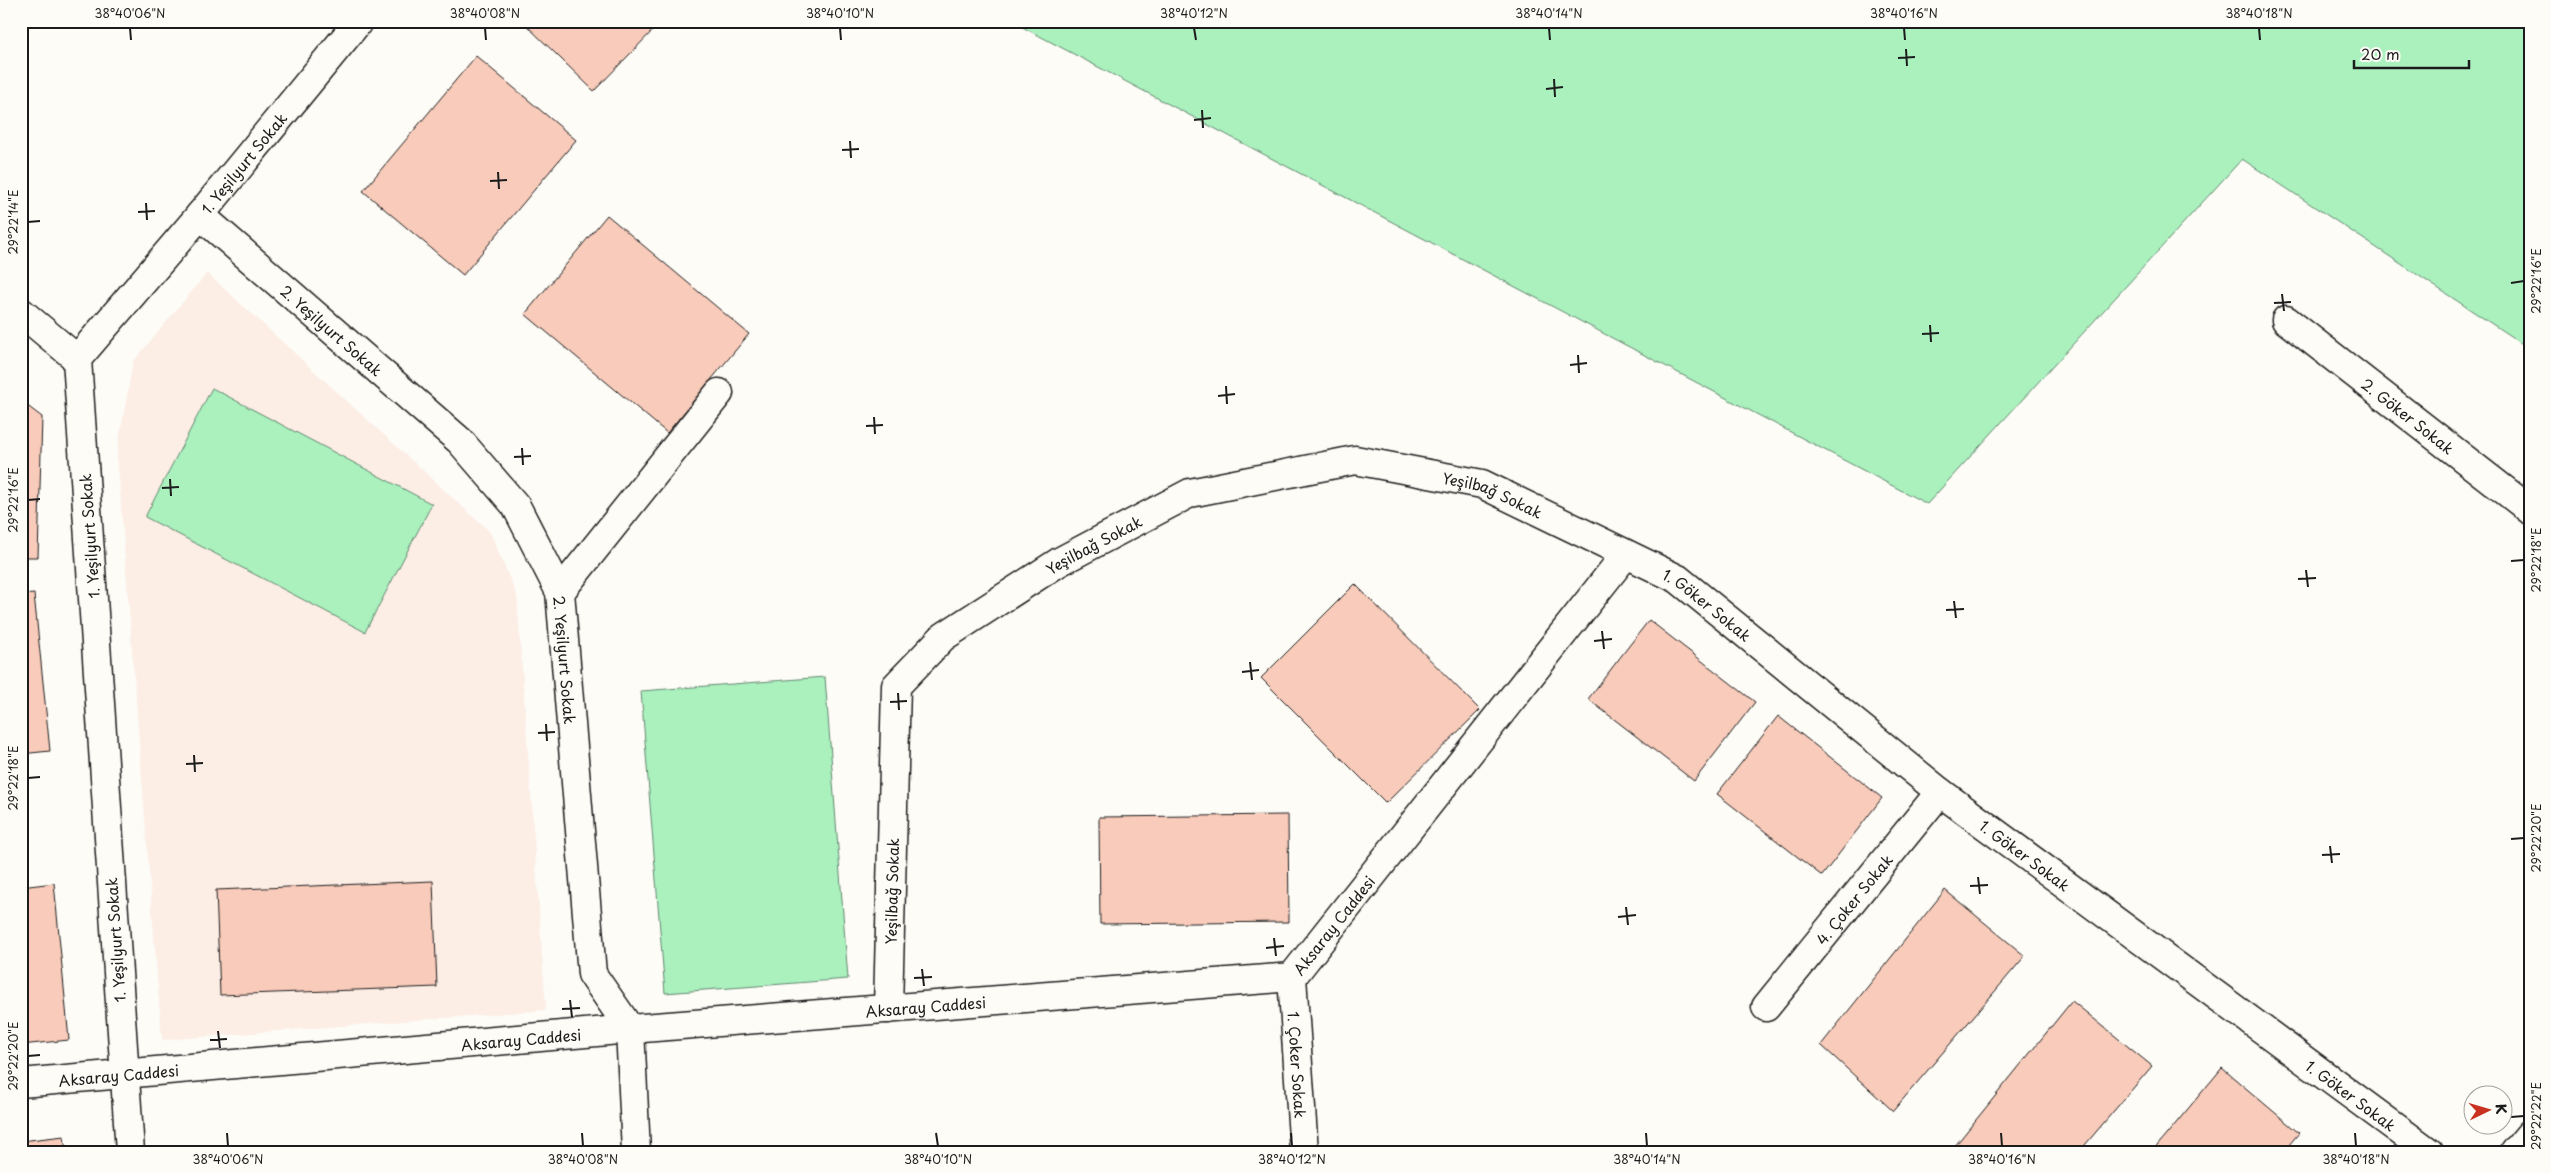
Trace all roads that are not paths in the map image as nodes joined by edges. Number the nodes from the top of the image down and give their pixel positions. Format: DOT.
graph roads {
  1 [pos="359,21"];
  2 [pos="200,215"];
  3 [pos="21,312"];
  4 [pos="2286,320"];
  5 [pos="77,359"];
  6 [pos="719,393"];
  7 [pos="2530,510"];
  8 [pos="1626,554"];
  9 [pos="560,592"];
  10 [pos="1940,792"];
  11 [pos="1292,977"];
  12 [pos="1766,1007"];
  13 [pos="888,1009"];
  14 [pos="630,1029"];
  15 [pos="124,1073"];
  16 [pos="21,1083"];
  17 [pos="2530,1134"];
  18 [pos="130,1152"];
  19 [pos="636,1152"];
  20 [pos="1304,1152"];
  21 [pos="2429,1152"];
  22 [pos="2515,1152"];
  1 -- 2 [label="street, 1. Yeşilyurt Sokak"];
  2 -- 5 [label="street, 1. Yeşilyurt Sokak"];
  2 -- 9 [label="street, 2. Yeşilyurt Sokak"];
  3 -- 5 [label="street"];
  4 -- 7 [label="street, 2. Göker Sokak"];
  5 -- 15 [label="street, 1. Yeşilyurt Sokak"];
  6 -- 9 [label="street"];
  8 -- 10 [label="street, 1. Göker Sokak"];
  8 -- 11 [label="street, Aksaray Caddesi"];
  8 -- 13 [label="street, Yeşilbağ Sokak"];
  9 -- 14 [label="street, 2. Yeşilyurt Sokak"];
  10 -- 12 [label="street, 4. Çoker Sokak"];
  10 -- 21 [label="street, 1. Göker Sokak"];
  11 -- 13 [label="street, Aksaray Caddesi"];
  11 -- 20 [label="street, 1. Çoker Sokak"];
  13 -- 14 [label="street, Aksaray Caddesi"];
  14 -- 15 [label="street, Aksaray Caddesi"];
  14 -- 19 [label="street"];
  15 -- 16 [label="street, Aksaray Caddesi"];
  15 -- 18 [label="street, 1. Yeşilyurt Sokak"];
  17 -- 22 [label="street"];
}
